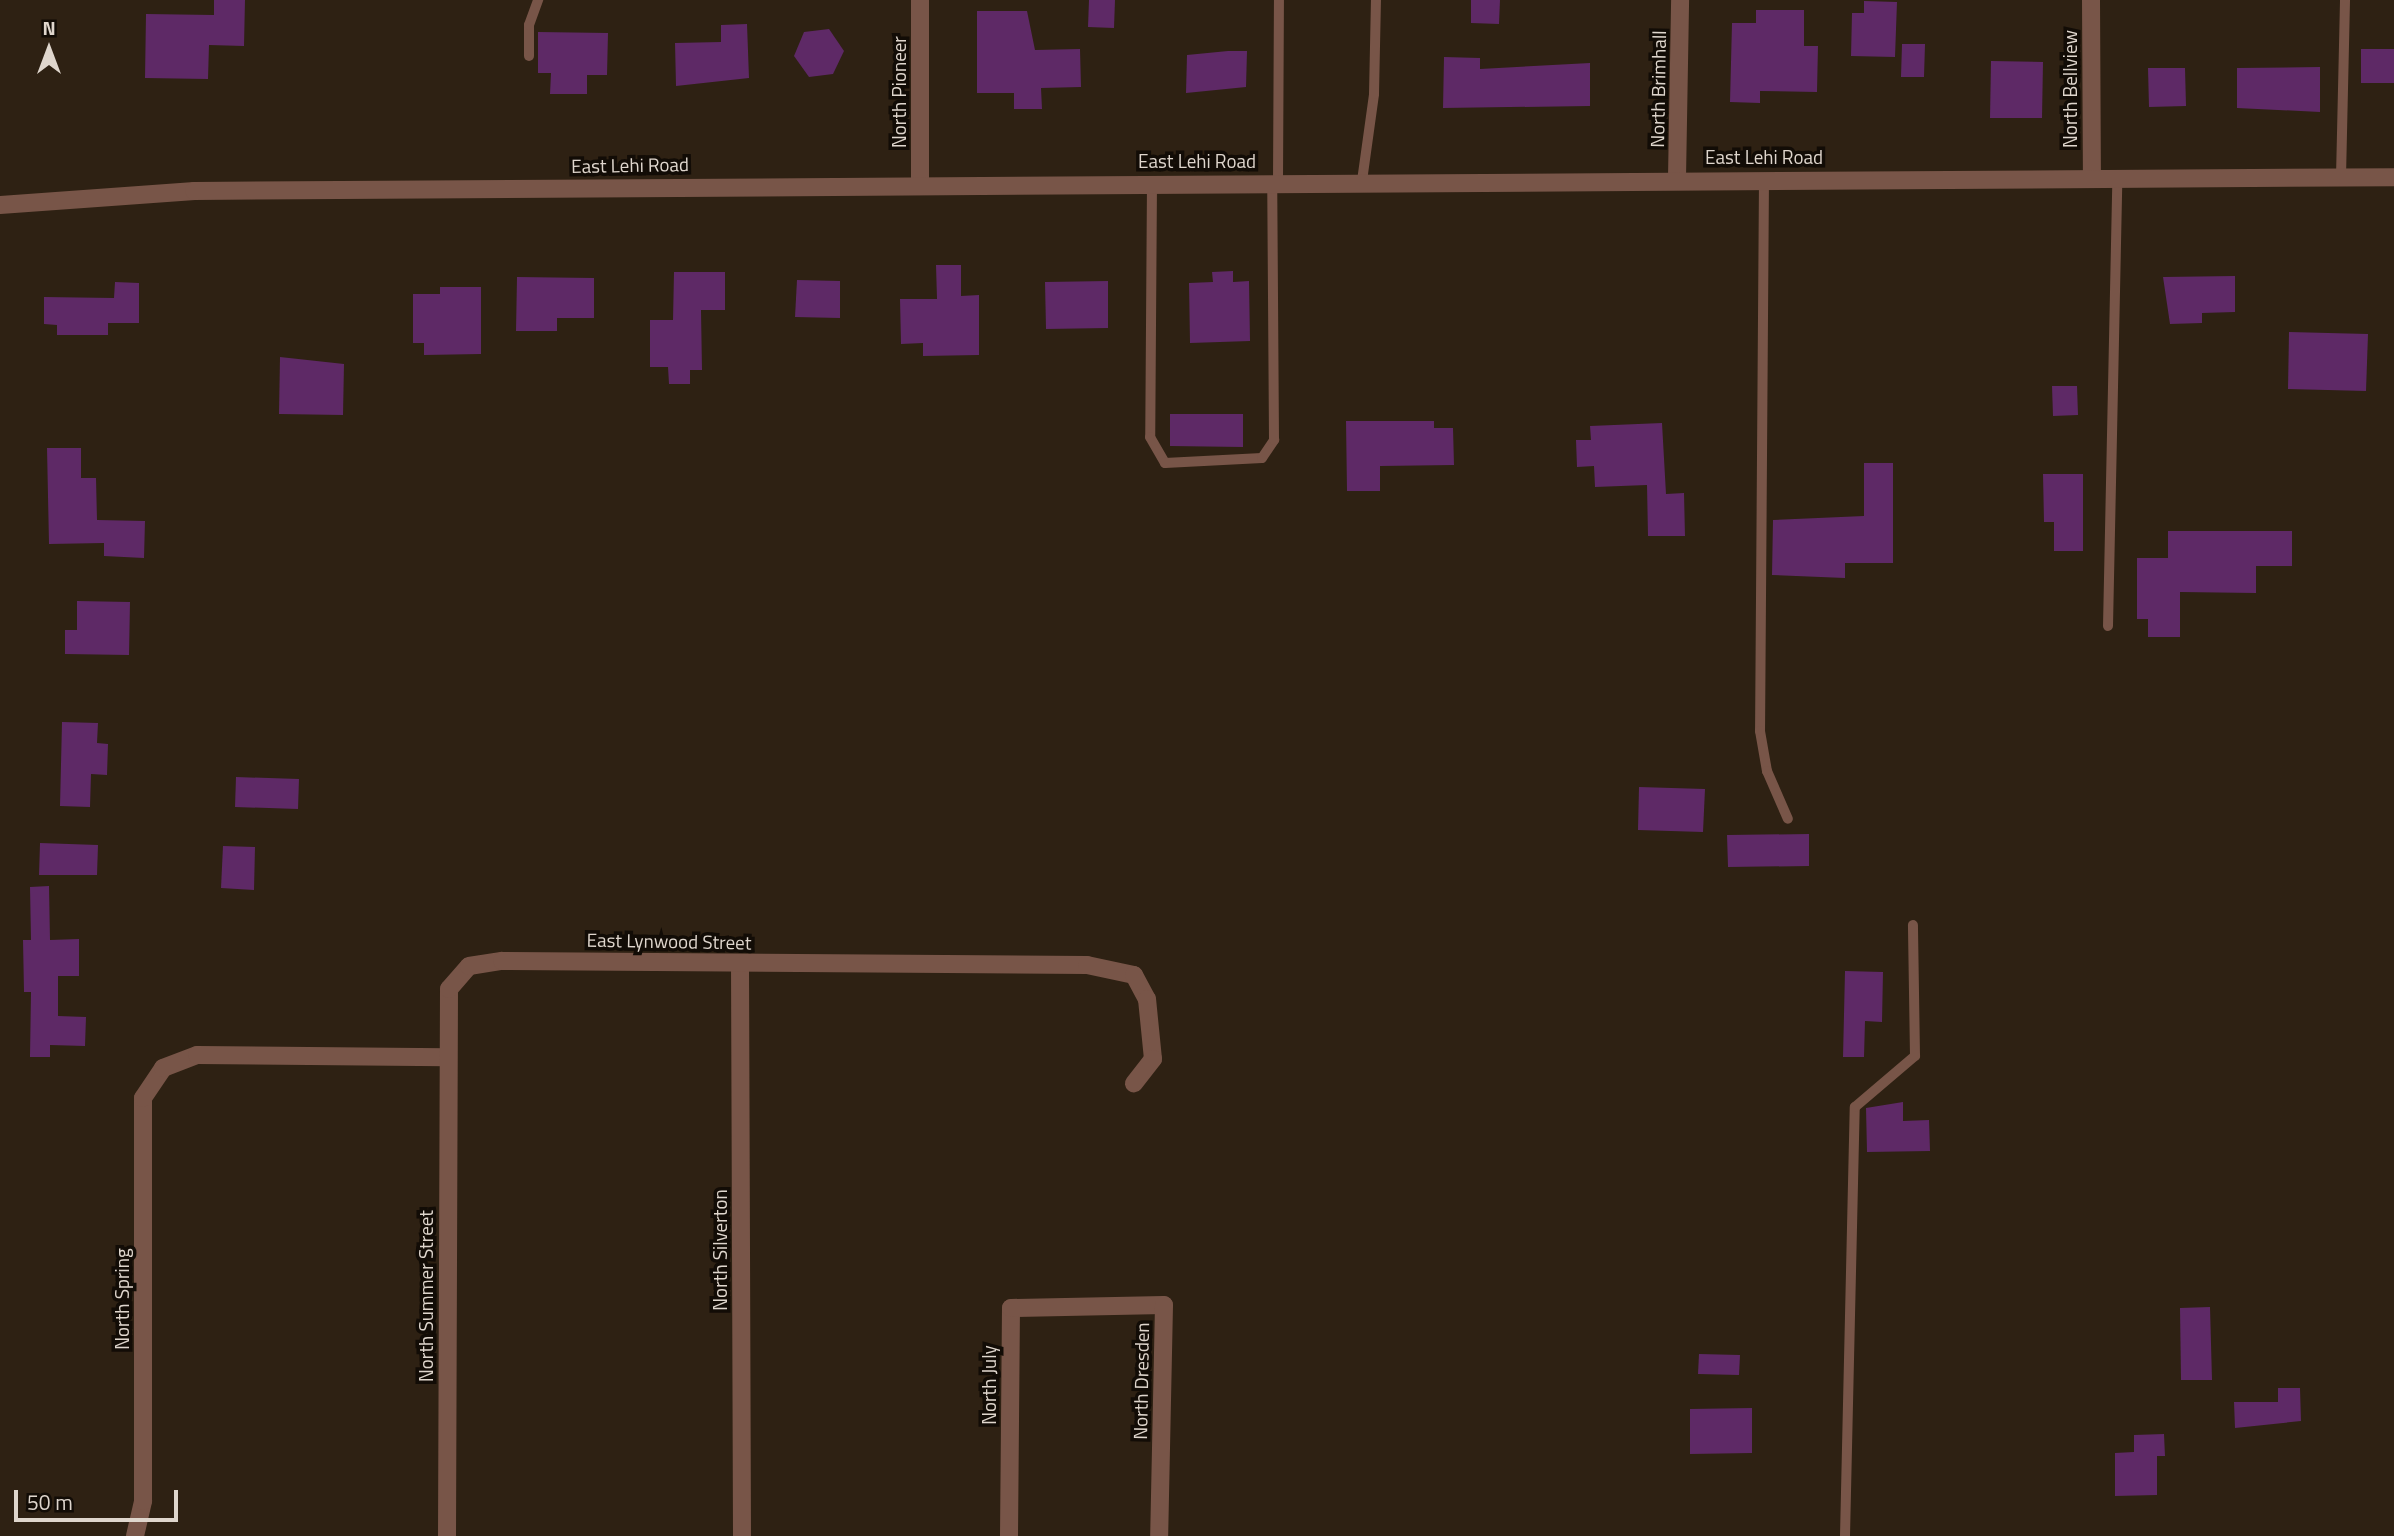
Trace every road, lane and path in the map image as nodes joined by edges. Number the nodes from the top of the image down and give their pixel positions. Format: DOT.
graph roads {
  1 [pos="538,0"];
  2 [pos="920,0"];
  3 [pos="1279,0"];
  4 [pos="1376,0"];
  5 [pos="1680,0"];
  6 [pos="2091,0"];
  7 [pos="2345,0"];
  8 [pos="529,56"];
  9 [pos="2092,177"];
  10 [pos="2341,177"];
  11 [pos="2394,177"];
  12 [pos="1677,178"];
  13 [pos="1763,178"];
  14 [pos="2117,178"];
  15 [pos="1275,181"];
  16 [pos="1363,181"];
  17 [pos="1152,182"];
  18 [pos="920,183"];
  19 [pos="0,205"];
  20 [pos="2108,626"];
  21 [pos="1788,819"];
  22 [pos="1913,925"];
  23 [pos="740,963"];
  24 [pos="447,1057"];
  25 [pos="1134,1083"];
  26 [pos="1085,1307"];
  27 [pos="135,1536"];
  28 [pos="447,1536"];
  29 [pos="742,1536"];
  30 [pos="1009,1536"];
  31 [pos="1159,1536"];
  32 [pos="1845,1536"];
  1 -- 8 [label="lane"];
  2 -- 18 [label="street, North Pioneer"];
  3 -- 15 [label="lane"];
  4 -- 16 [label="lane"];
  5 -- 12 [label="street, North Brimhall"];
  6 -- 9 [label="street, North Bellview"];
  7 -- 10 [label="lane"];
  9 -- 13 [label="street, East Lehi Road"];
  9 -- 14 [label="street, East Lehi Road"];
  10 -- 11 [label="street, East Lehi Road"];
  10 -- 14 [label="street, East Lehi Road"];
  12 -- 13 [label="street, East Lehi Road"];
  12 -- 16 [label="street, East Lehi Road"];
  13 -- 21 [label="lane"];
  14 -- 20 [label="lane"];
  15 -- 16 [label="street, East Lehi Road"];
  15 -- 17 [label="street, East Lehi Road"];
  15 -- 17 [label="lane"];
  17 -- 18 [label="street, East Lehi Road"];
  18 -- 19 [label="street, East Lehi Road"];
  22 -- 32 [label="lane"];
  23 -- 24 [label="street, East Lynwood Street"];
  23 -- 25 [label="street, East Lynwood Street"];
  23 -- 29 [label="street, North Silverton"];
  24 -- 27 [label="street, North Spring"];
  24 -- 28 [label="street, North Summer Street"];
  26 -- 30 [label="street, North July"];
  26 -- 31 [label="street, North Dresden"];
}
